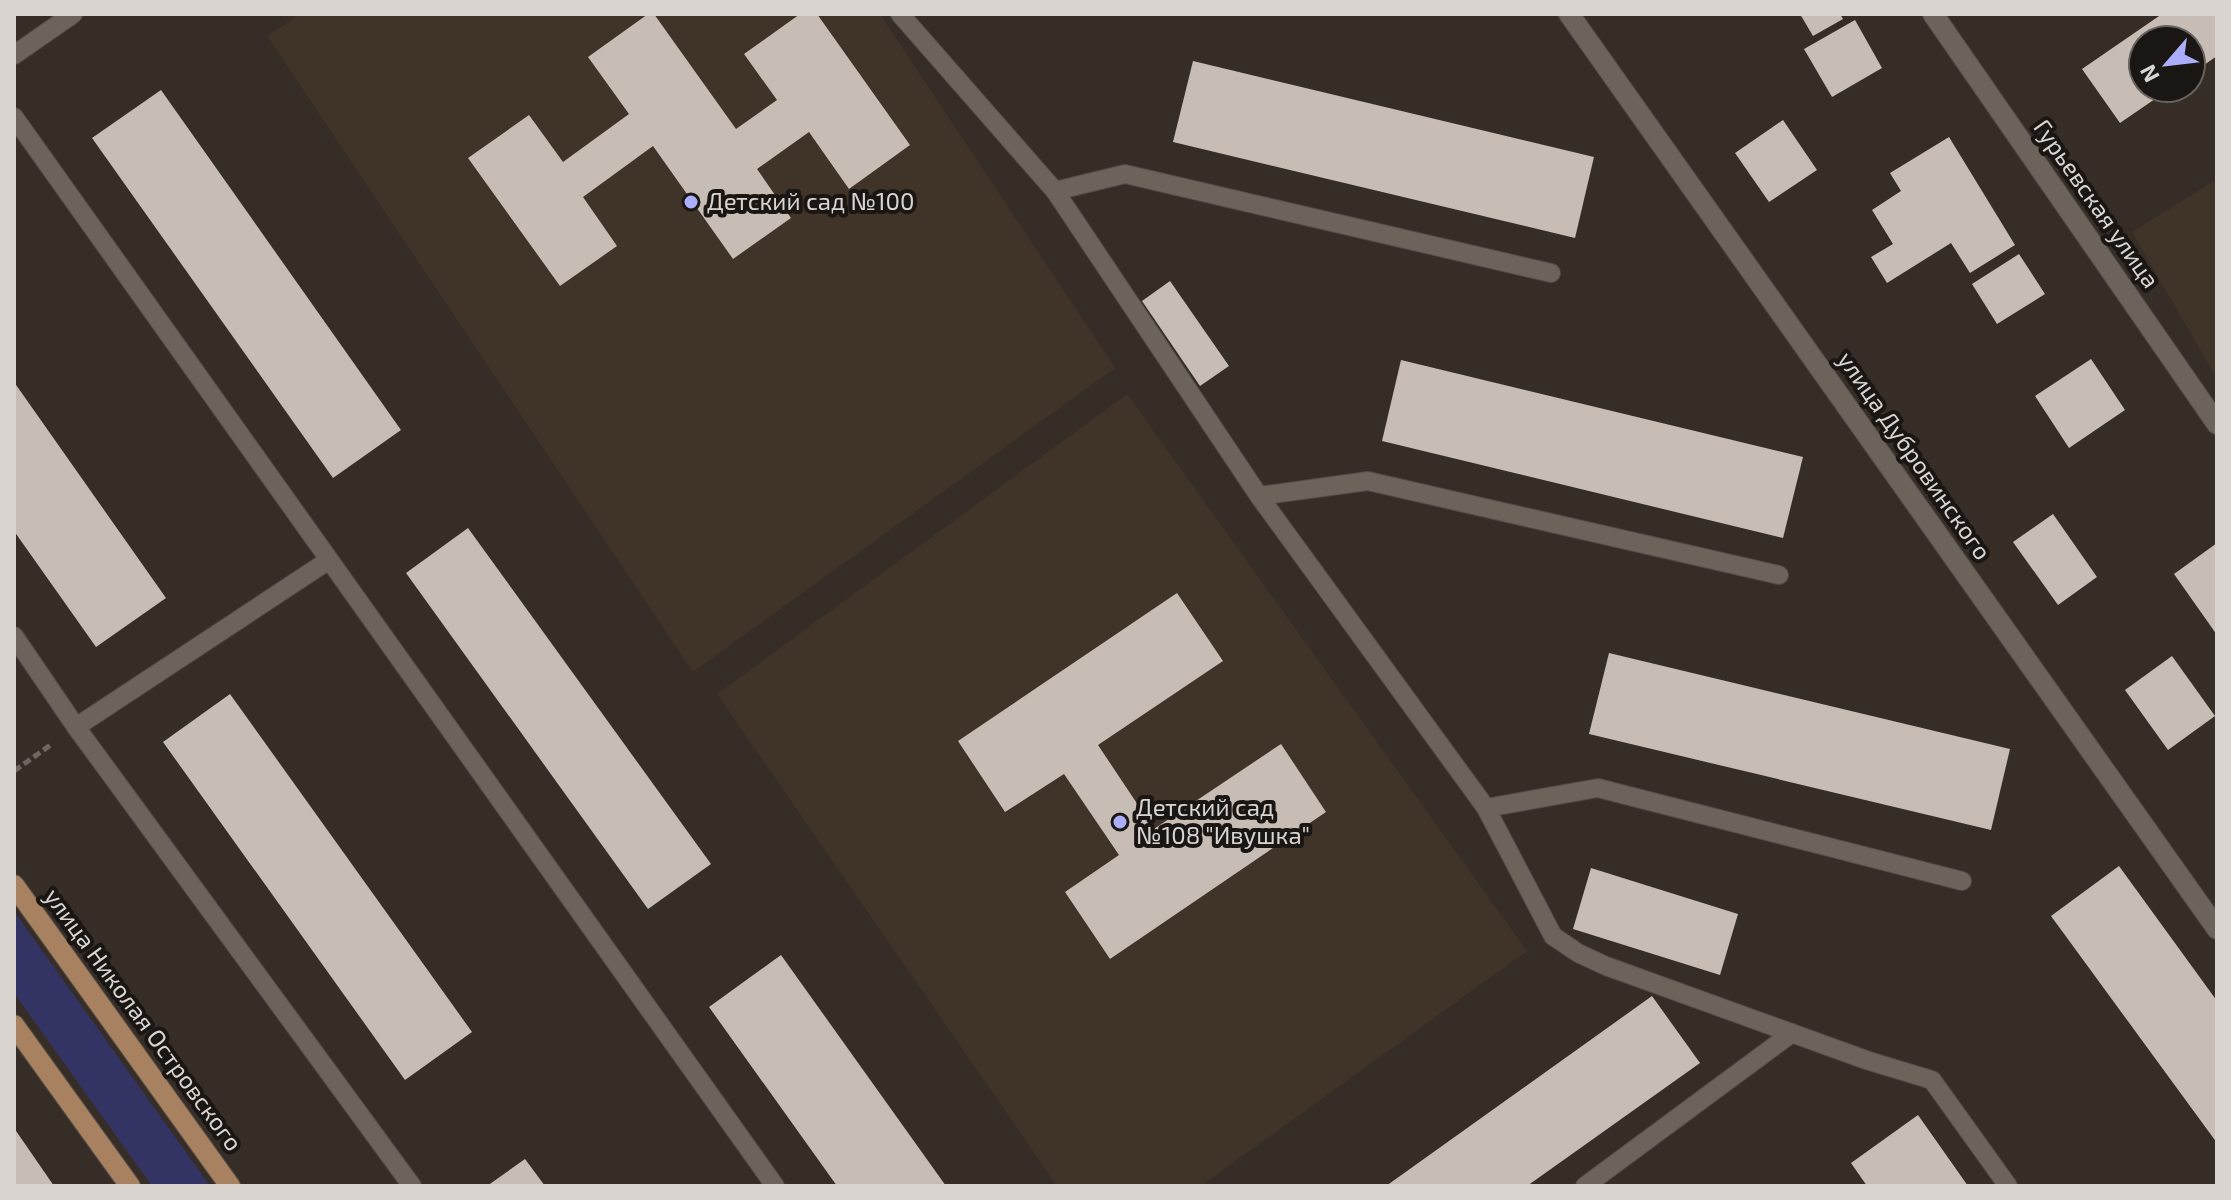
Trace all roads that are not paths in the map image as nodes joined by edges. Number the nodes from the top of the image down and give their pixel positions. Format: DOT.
graph roads {
  1 [pos="73,14"];
  2 [pos="900,14"];
  3 [pos="1569,14"];
  4 [pos="1933,14"];
  5 [pos="14,55"];
  6 [pos="14,117"];
  7 [pos="1055,191"];
  8 [pos="1551,273"];
  9 [pos="2217,424"];
  10 [pos="1259,496"];
  11 [pos="329,560"];
  12 [pos="1779,575"];
  13 [pos="14,636"];
  14 [pos="76,727"];
  15 [pos="1486,808"];
  16 [pos="1962,881"];
  17 [pos="14,885"];
  18 [pos="2217,929"];
  19 [pos="14,1025"];
  20 [pos="1792,1033"];
  21 [pos="130,1186"];
  22 [pos="230,1186"];
  23 [pos="412,1186"];
  24 [pos="775,1186"];
  25 [pos="1585,1186"];
  26 [pos="2008,1186"];
  1 -- 5 [label="lane"];
  2 -- 7 [label="lane"];
  3 -- 18 [label="street, улица Дубровинского"];
  4 -- 9 [label="street, Гурьевская улица"];
  6 -- 11 [label="lane"];
  7 -- 8 [label="lane"];
  7 -- 10 [label="lane"];
  10 -- 12 [label="lane"];
  10 -- 15 [label="lane"];
  11 -- 14 [label="lane"];
  11 -- 24 [label="lane"];
  13 -- 14 [label="lane"];
  14 -- 23 [label="lane"];
  15 -- 16 [label="lane"];
  15 -- 20 [label="lane"];
  17 -- 22 [label="main road, улица Николая Островского"];
  19 -- 21 [label="main road"];
  20 -- 25 [label="lane"];
  20 -- 26 [label="lane"];
}
